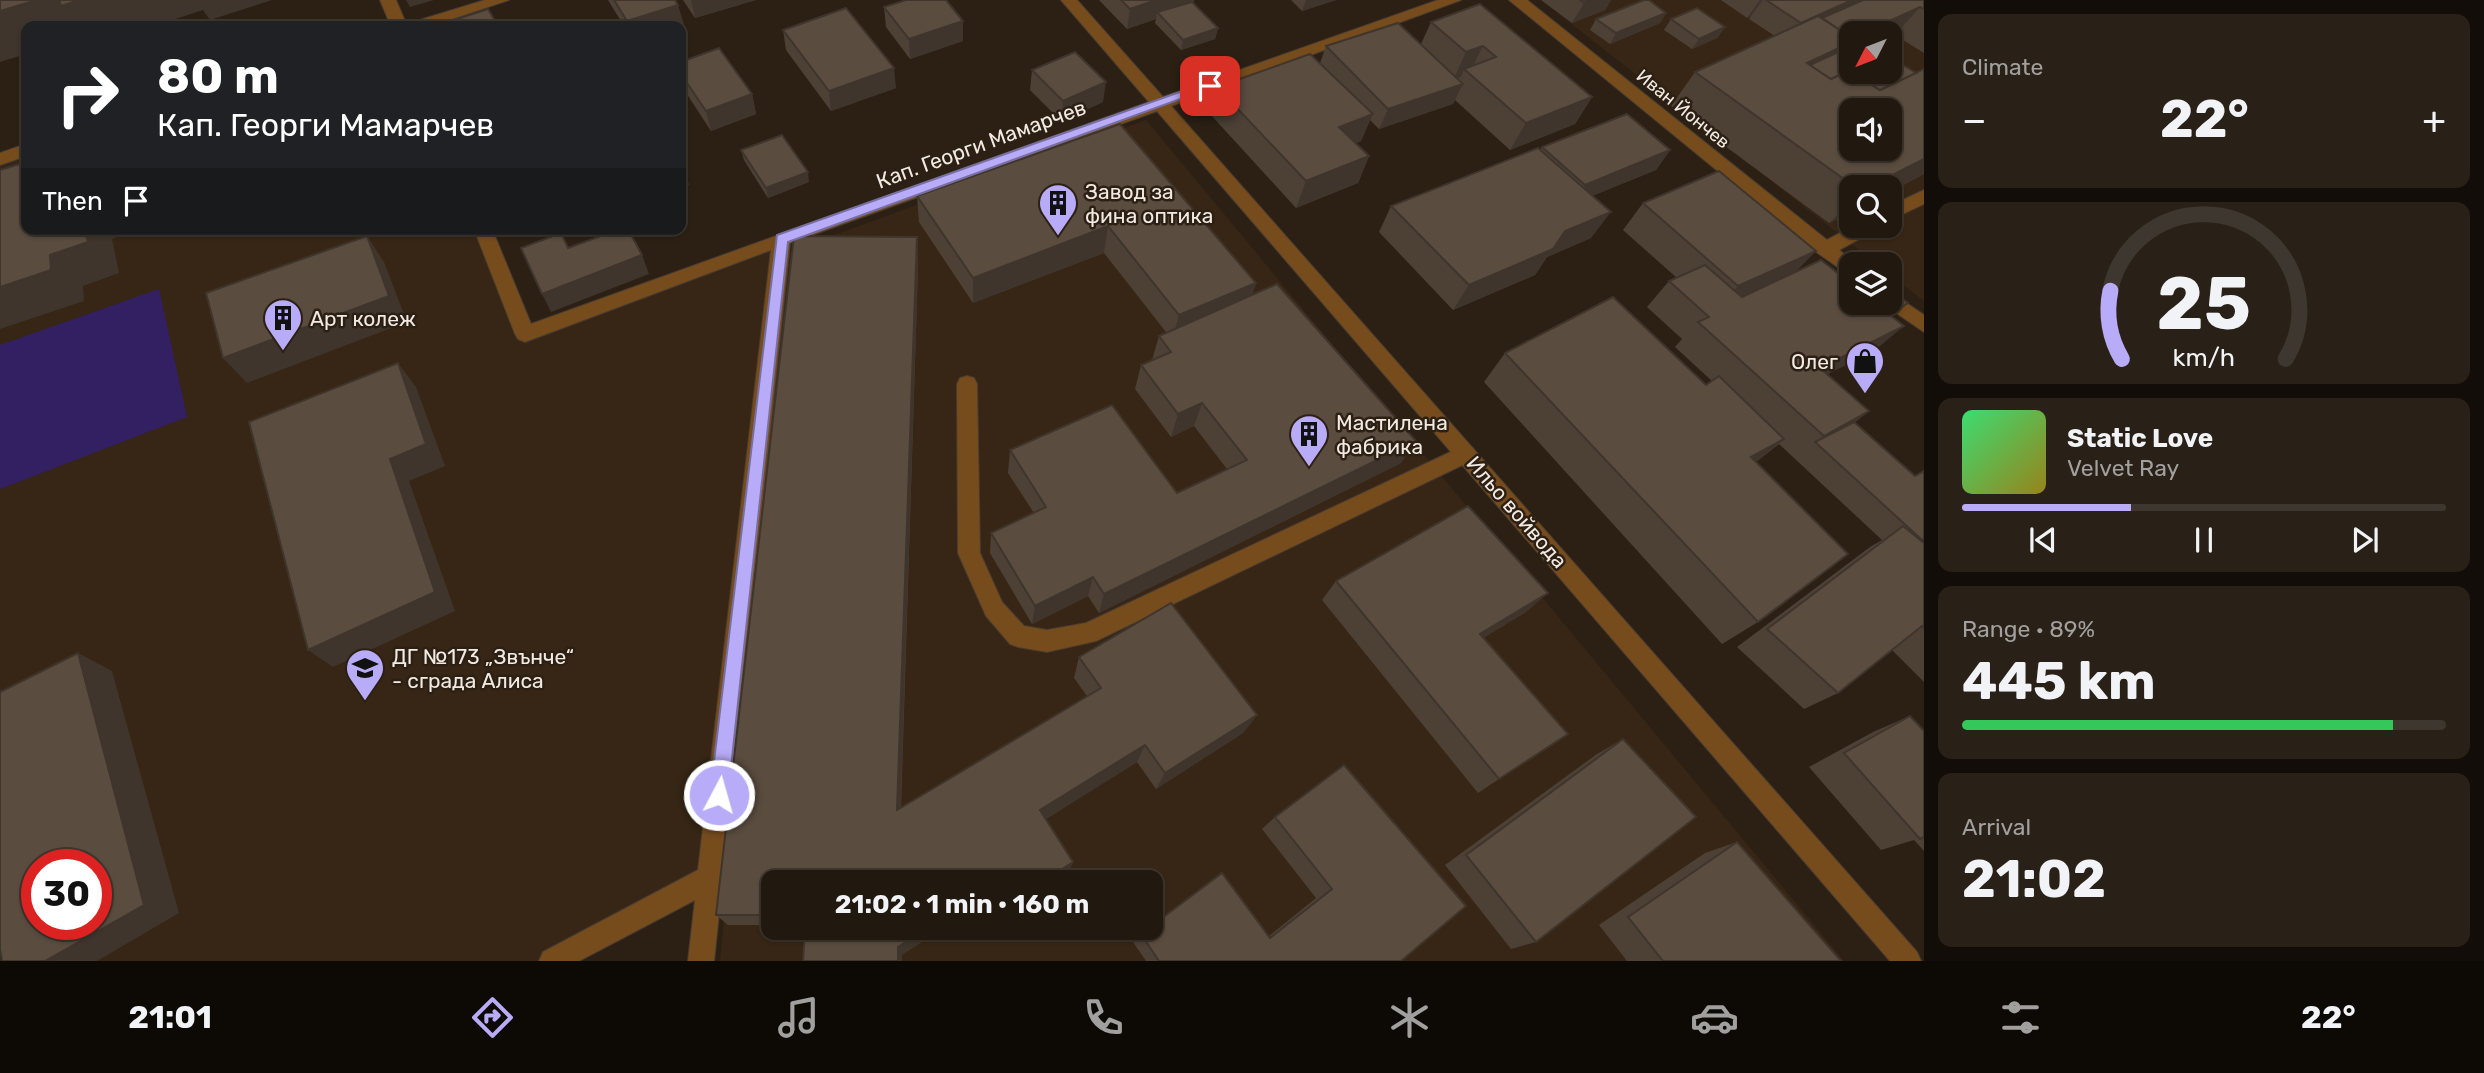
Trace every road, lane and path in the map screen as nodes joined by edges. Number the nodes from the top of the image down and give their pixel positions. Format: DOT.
graph roads {
  1 [pos="388,0"];
  2 [pos="501,0"];
  3 [pos="1069,0"];
  4 [pos="1452,0"];
  5 [pos="1517,0"];
  6 [pos="398,21"];
  7 [pos="432,21"];
  8 [pos="1161,103"];
  9 [pos="21,152"];
  10 [pos="0,159"];
  11 [pos="1924,196"];
  12 [pos="1902,208"];
  13 [pos="485,235"];
  14 [pos="1846,238"];
  15 [pos="781,239"];
  16 [pos="1825,249"];
  17 [pos="1839,260"];
  18 [pos="1902,308"];
  19 [pos="1924,325"];
  20 [pos="967,384"];
  21 [pos="1466,454"];
  22 [pos="710,878"];
  23 [pos="552,961"];
  24 [pos="701,961"];
  25 [pos="1908,961"];
  1 -- 6 [label="street"];
  2 -- 7 [label="street"];
  3 -- 8 [label="street, Ильо войвода"];
  4 -- 8 [label="street, Кап. Георги Мамарчев"];
  5 -- 16 [label="street, Иван Йончев"];
  8 -- 15 [label="street, Кап. Георги Мамарчев"];
  8 -- 21 [label="street, Ильо войвода"];
  9 -- 10 [label="street"];
  11 -- 12 [label="street"];
  13 -- 15 [label="street, Кап. Георги Мамарчев"];
  14 -- 16 [label="street"];
  15 -- 22 [label="street"];
  16 -- 17 [label="street, Иван Йончев"];
  18 -- 19 [label="street"];
  20 -- 21 [label="street"];
  21 -- 25 [label="street, Ильо войвода"];
  22 -- 23 [label="street"];
  22 -- 24 [label="street"];
}
